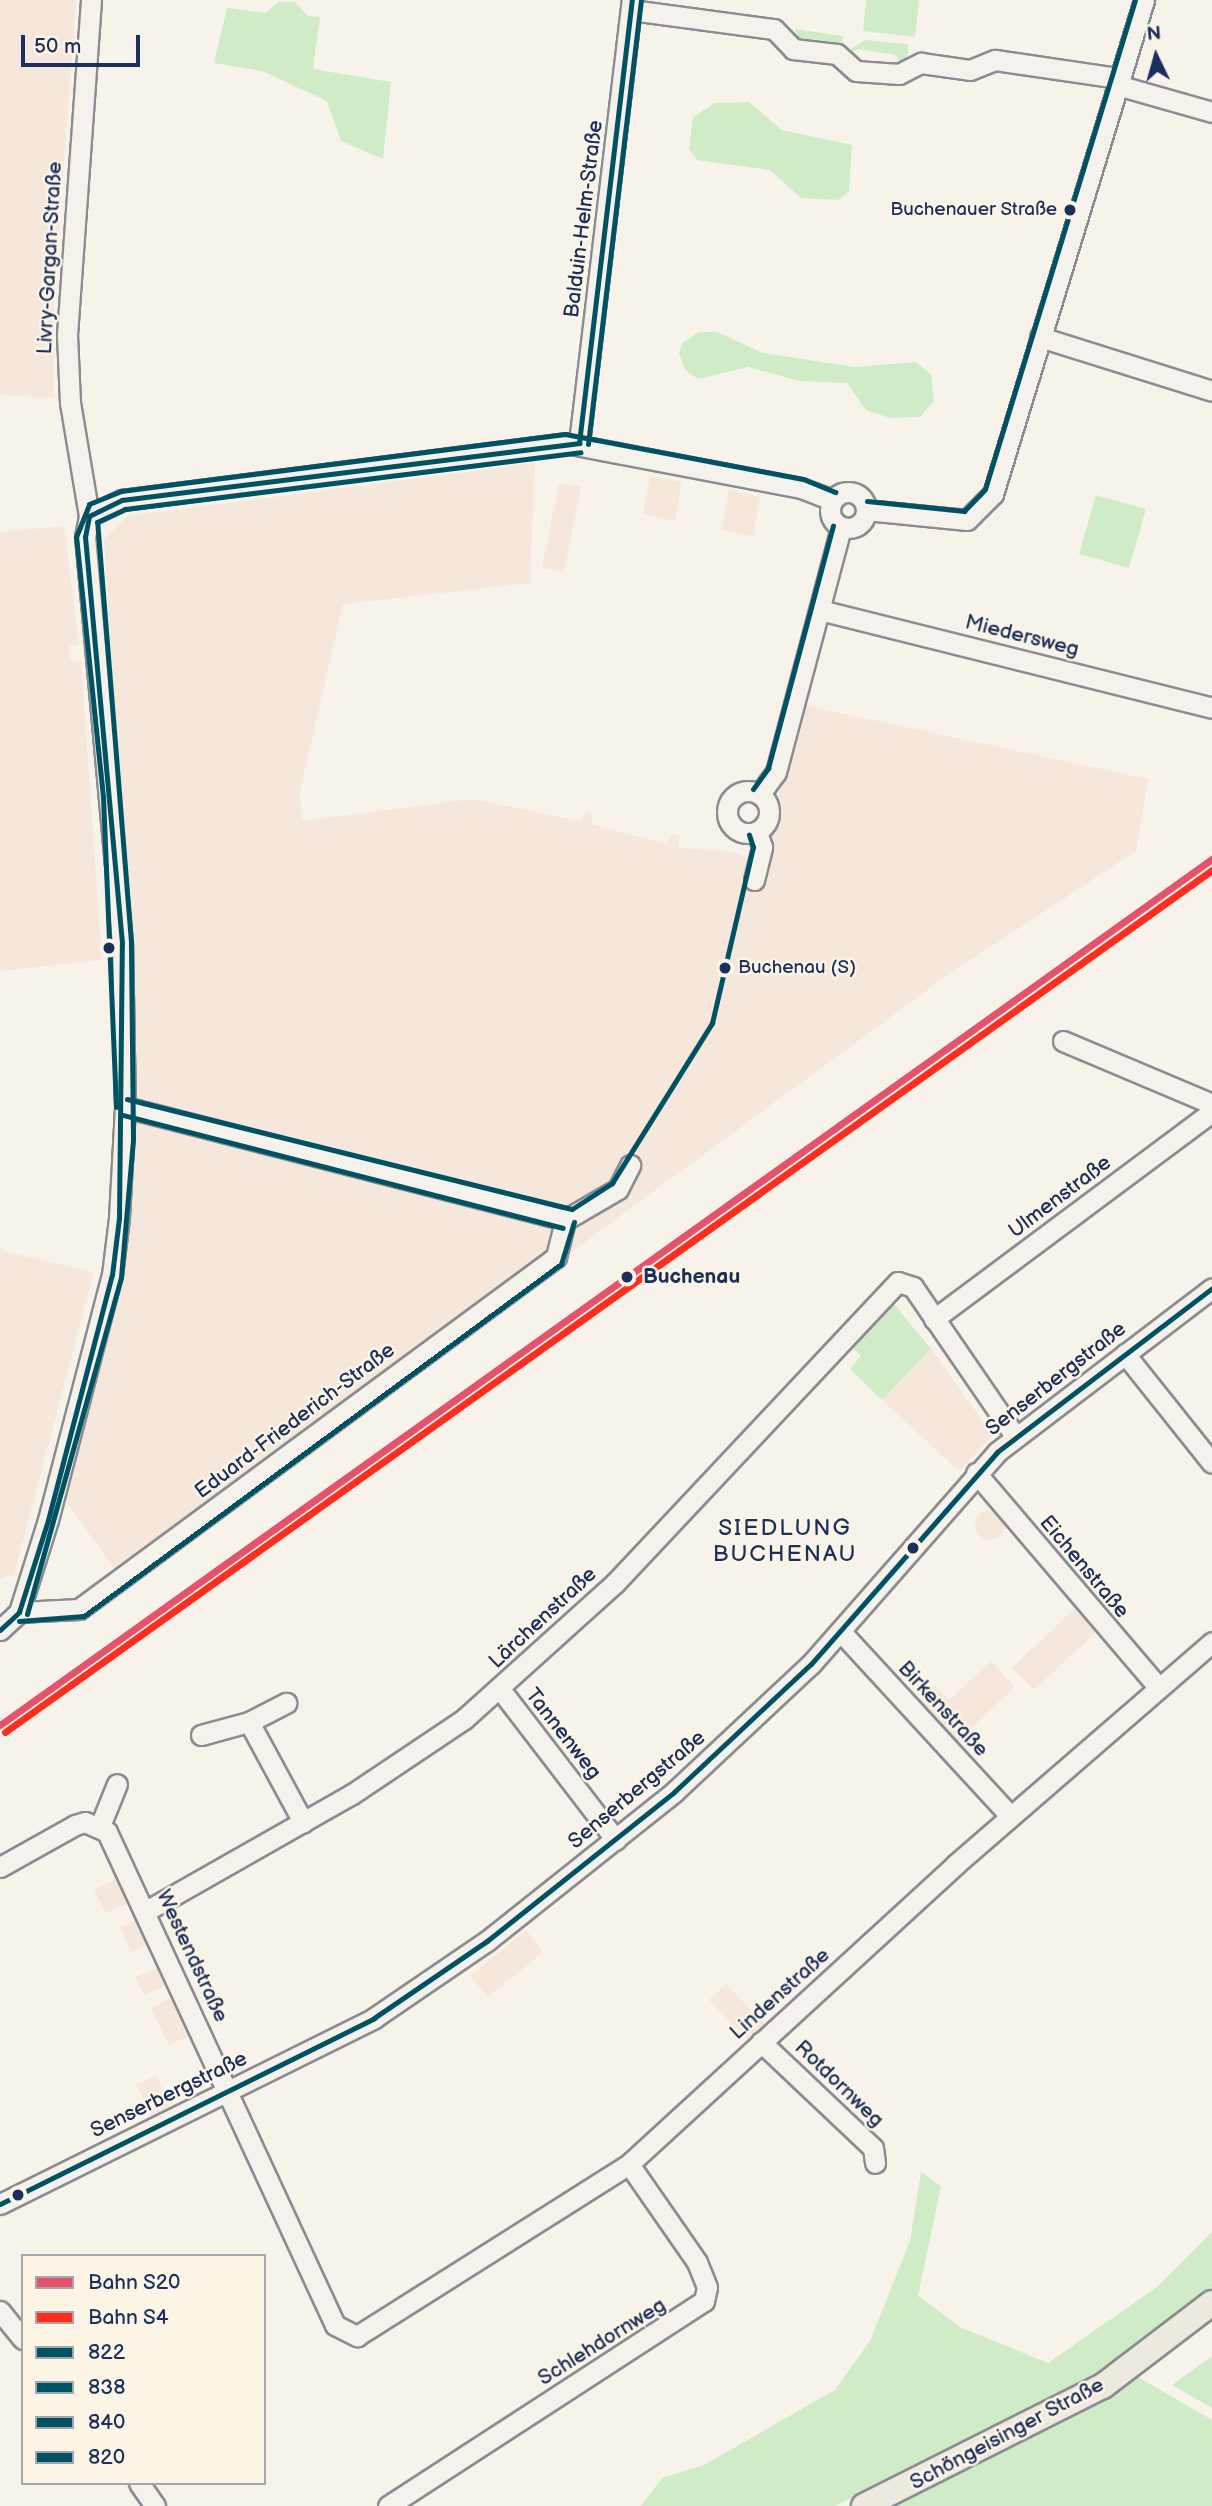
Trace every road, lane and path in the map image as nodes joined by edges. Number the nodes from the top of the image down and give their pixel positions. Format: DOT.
graph roads {
  1 [pos="91,0"];
  2 [pos="1144,0"];
  3 [pos="631,5"];
  4 [pos="1118,82"];
  5 [pos="1212,112"];
  6 [pos="1040,337"];
  7 [pos="1212,391"];
  8 [pos="579,443"];
  9 [pos="832,500"];
  10 [pos="866,510"];
  11 [pos="89,516"];
  12 [pos="841,528"];
  13 [pos="820,610"];
  14 [pos="1212,708"];
  15 [pos="760,794"];
  16 [pos="757,832"];
  17 [pos="754,880"];
  18 [pos="1063,1041"];
  19 [pos="1212,1104"];
  20 [pos="125,1107"];
  21 [pos="1212,1112"];
  22 [pos="630,1165"];
  23 [pos="565,1220"];
  24 [pos="1212,1288"];
  25 [pos="934,1319"];
  26 [pos="1125,1354"];
  27 [pos="1015,1436"];
  28 [pos="1212,1463"];
  29 [pos="976,1473"];
  30 [pos="19,1612"];
  31 [pos="0,1630"];
  32 [pos="842,1633"];
  33 [pos="1212,1642"];
  34 [pos="1158,1688"];
  35 [pos="499,1689"];
  36 [pos="286,1703"];
  37 [pos="249,1722"];
  38 [pos="201,1735"];
  39 [pos="117,1784"];
  40 [pos="1010,1816"];
  41 [pos="303,1822"];
  42 [pos="100,1826"];
  43 [pos="616,1840"];
  44 [pos="0,1867"];
  45 [pos="146,1911"];
  46 [pos="761,2042"];
  47 [pos="229,2091"];
  48 [pos="875,2163"];
  49 [pos="629,2164"];
  50 [pos="0,2204"];
  51 [pos="0,2311"];
  52 [pos="1204,2311"];
  53 [pos="349,2334"];
  54 [pos="21,2337"];
  55 [pos="140,2485"];
  56 [pos="155,2506"];
  57 [pos="387,2506"];
  58 [pos="864,2506"];
  1 -- 11 [label="street, Livry-Gargan-Straße"];
  2 -- 4 [label="street"];
  3 -- 4 [label="street"];
  3 -- 8 [label="street, Balduin-Helm-Straße"];
  4 -- 5 [label="street"];
  4 -- 6 [label="street"];
  6 -- 7 [label="street"];
  6 -- 10 [label="street"];
  8 -- 9 [label="street"];
  8 -- 11 [label="street"];
  9 -- 10 [label="street"];
  9 -- 12 [label="street"];
  10 -- 12 [label="street"];
  11 -- 20 [label="street, Livry-Gargan-Straße"];
  12 -- 13 [label="street"];
  13 -- 14 [label="street, Miedersweg"];
  13 -- 15 [label="street"];
  15 -- 16 [label="street"];
  15 -- 16 [label="street"];
  16 -- 17 [label="street"];
  18 -- 19 [label="street"];
  20 -- 23 [label="street"];
  20 -- 30 [label="street, Livry-Gargan-Straße"];
  21 -- 25 [label="street, Ulmenstraße"];
  22 -- 23 [label="street"];
  23 -- 30 [label="street, Eduard-Friederich-Straße"];
  24 -- 26 [label="street, Senserbergstraße"];
  25 -- 27 [label="street"];
  25 -- 35 [label="street, Lärchenstraße"];
  26 -- 27 [label="street, Senserbergstraße"];
  26 -- 28 [label="street"];
  27 -- 29 [label="street, Senserbergstraße"];
  29 -- 32 [label="street, Senserbergstraße"];
  29 -- 34 [label="street, Eichenstraße"];
  30 -- 31 [label="street"];
  32 -- 40 [label="street, Birkenstraße"];
  32 -- 43 [label="street, Senserbergstraße"];
  33 -- 34 [label="street, Lindenstraße"];
  34 -- 40 [label="street, Lindenstraße"];
  35 -- 41 [label="street, Lärchenstraße"];
  35 -- 43 [label="street, Tannenweg"];
  36 -- 37 [label="street"];
  37 -- 38 [label="street"];
  37 -- 41 [label="street"];
  39 -- 42 [label="street"];
  40 -- 46 [label="street, Lindenstraße"];
  41 -- 45 [label="street, Lärchenstraße"];
  42 -- 44 [label="street"];
  42 -- 45 [label="street, Westendstraße"];
  43 -- 47 [label="street, Senserbergstraße"];
  45 -- 47 [label="street, Westendstraße"];
  46 -- 48 [label="street, Rotdornweg"];
  46 -- 49 [label="street, Lindenstraße"];
  47 -- 50 [label="street, Senserbergstraße"];
  47 -- 53 [label="street, Westendstraße"];
  49 -- 53 [label="street, Lindenstraße"];
  49 -- 57 [label="street, Schlehdornweg"];
  51 -- 54 [label="street"];
  52 -- 58 [label="main road, Schöngeisinger Straße"];
  55 -- 56 [label="street"];
}
